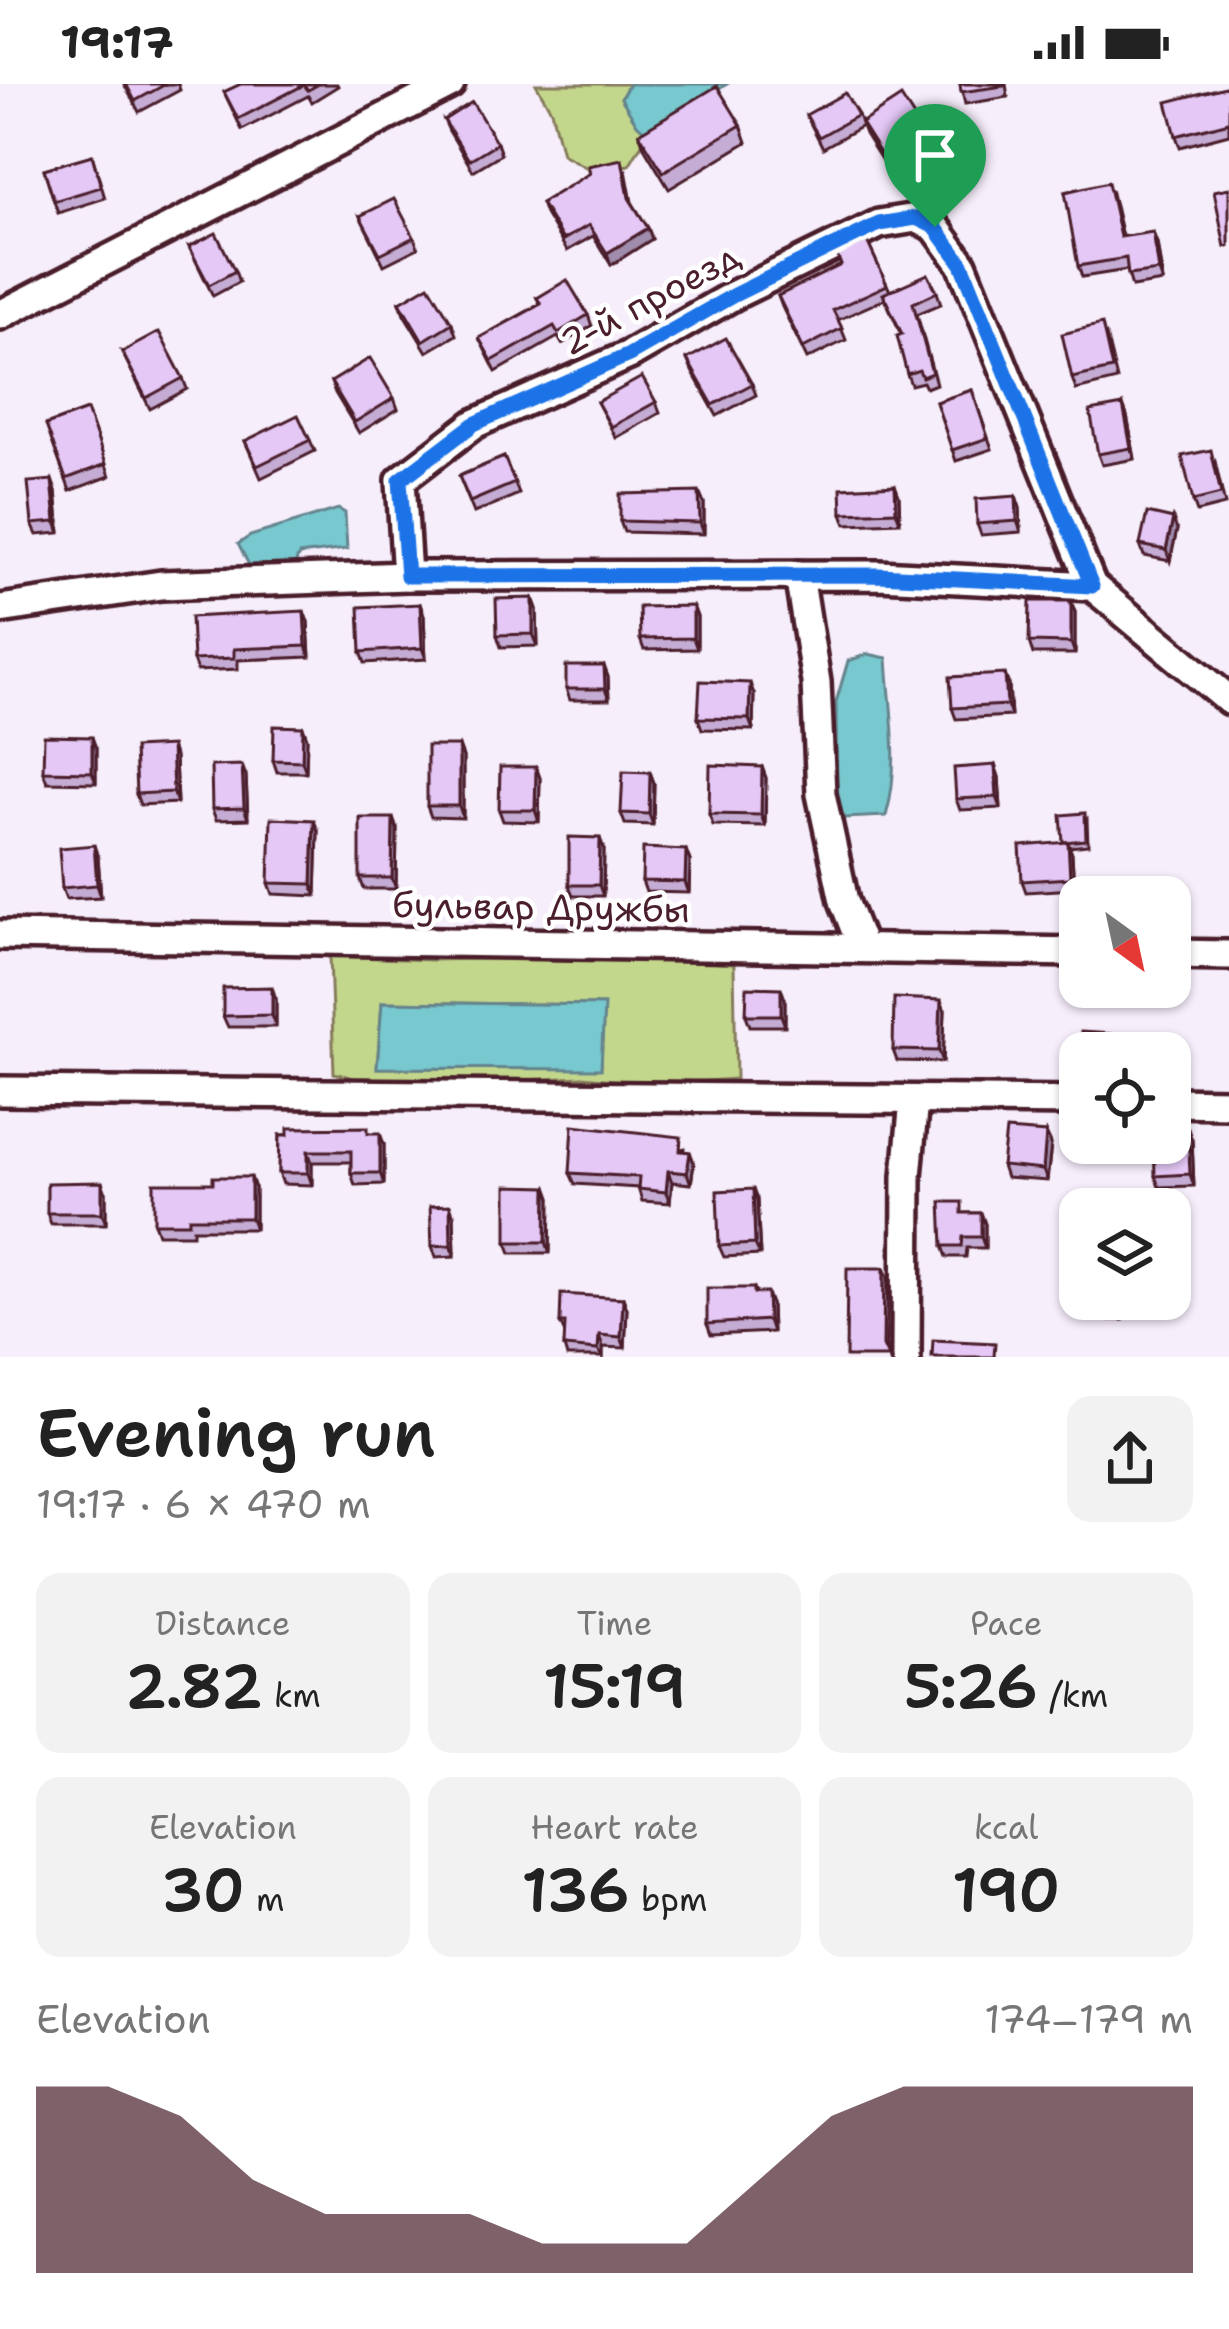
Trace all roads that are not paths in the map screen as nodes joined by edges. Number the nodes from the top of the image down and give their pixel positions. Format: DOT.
graph roads {
  1 [pos="450,84"];
  2 [pos="0,315"];
  3 [pos="799,575"];
  4 [pos="407,576"];
  5 [pos="1092,586"];
  6 [pos="0,609"];
  7 [pos="1229,700"];
  8 [pos="0,935"];
  9 [pos="862,947"];
  10 [pos="1059,952"];
  11 [pos="1191,954"];
  12 [pos="1229,955"];
  13 [pos="0,1091"];
  14 [pos="914,1100"];
  15 [pos="1059,1101"];
  16 [pos="1191,1102"];
  17 [pos="1229,1102"];
  18 [pos="906,1357"];
  1 -- 2 [label="street"];
  3 -- 4 [label="street"];
  3 -- 5 [label="street"];
  3 -- 9 [label="street"];
  4 -- 5 [label="street, 2-й проезд"];
  4 -- 6 [label="street"];
  5 -- 7 [label="street, 2-й проезд"];
  8 -- 9 [label="street, бульвар Дружбы"];
  9 -- 10 [label="street, бульвар Дружбы"];
  11 -- 12 [label="street"];
  13 -- 14 [label="street"];
  14 -- 15 [label="street"];
  14 -- 18 [label="street"];
  16 -- 17 [label="street"];
}
